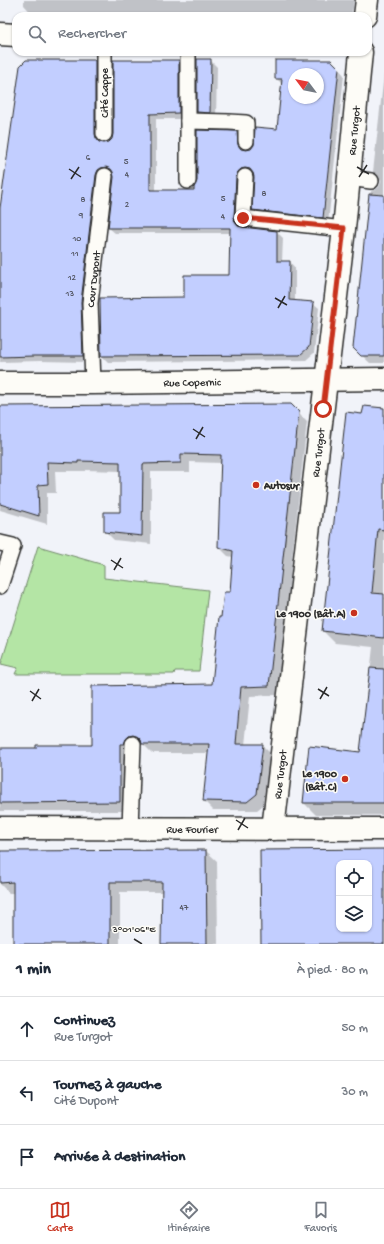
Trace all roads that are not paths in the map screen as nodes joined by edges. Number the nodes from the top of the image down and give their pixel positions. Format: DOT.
graph roads {
  1 [pos="367,0"];
  2 [pos="366,12"];
  3 [pos="0,34"];
  4 [pos="12,35"];
  5 [pos="104,56"];
  6 [pos="188,56"];
  7 [pos="361,56"];
  8 [pos="188,121"];
  9 [pos="104,134"];
  10 [pos="246,141"];
  11 [pos="105,176"];
  12 [pos="245,177"];
  13 [pos="349,178"];
  14 [pos="188,181"];
  15 [pos="371,181"];
  16 [pos="344,228"];
  17 [pos="384,379"];
  18 [pos="326,380"];
  19 [pos="0,383"];
  20 [pos="93,383"];
  21 [pos="0,542"];
  22 [pos="0,586"];
  23 [pos="133,744"];
  24 [pos="0,828"];
  25 [pos="130,828"];
  26 [pos="273,829"];
  27 [pos="384,829"];
  1 -- 2 [label="street"];
  3 -- 4 [label="street"];
  5 -- 9 [label="lane, Cité Cappe"];
  6 -- 8 [label="lane"];
  7 -- 13 [label="street, Rue Turgot"];
  8 -- 10 [label="lane"];
  8 -- 14 [label="lane"];
  11 -- 20 [label="lane, Cour Dupont"];
  12 -- 16 [label="lane"];
  13 -- 15 [label="lane"];
  13 -- 16 [label="street, Rue Turgot"];
  16 -- 18 [label="street, Rue Turgot"];
  17 -- 18 [label="street, Rue Copernic"];
  18 -- 20 [label="street, Rue Copernic"];
  18 -- 26 [label="street, Rue Turgot"];
  19 -- 20 [label="street, Rue Copernic"];
  21 -- 22 [label="lane"];
  23 -- 25 [label="lane"];
  24 -- 25 [label="street, Rue Fourier"];
  25 -- 26 [label="street, Rue Fourier"];
  26 -- 27 [label="street, Rue Fourier"];
}
